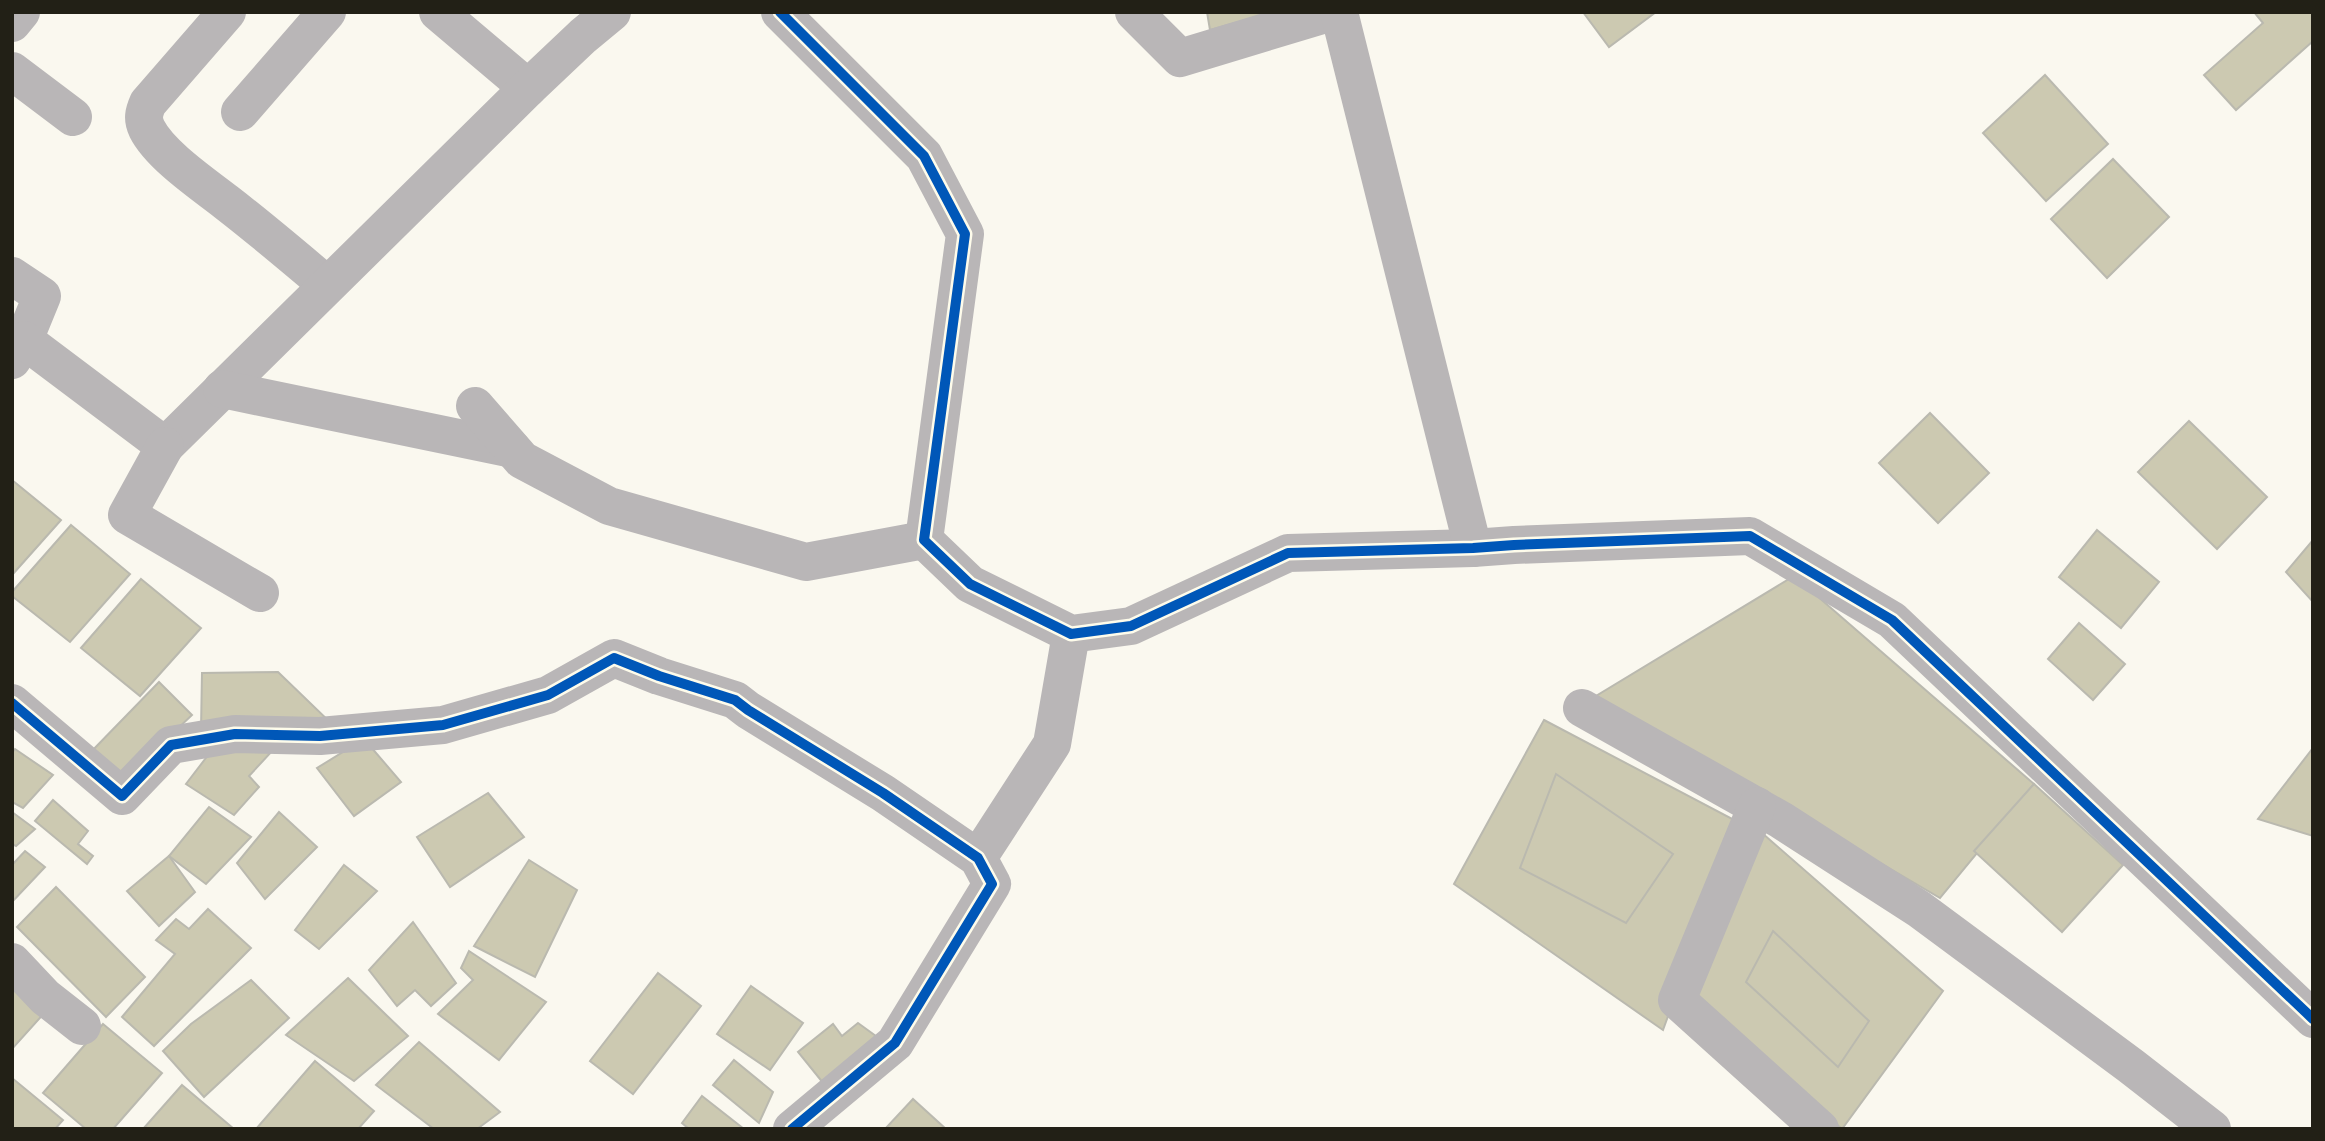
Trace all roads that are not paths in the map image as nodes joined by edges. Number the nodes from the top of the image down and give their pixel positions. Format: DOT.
graph roads {
  1 [pos="21,12"];
  2 [pos="227,12"];
  3 [pos="327,12"];
  4 [pos="438,12"];
  5 [pos="612,12"];
  6 [pos="780,12"];
  7 [pos="1134,12"];
  8 [pos="1332,12"];
  9 [pos="1339,12"];
  10 [pos="12,23"];
  11 [pos="12,71"];
  12 [pos="528,88"];
  13 [pos="240,112"];
  14 [pos="73,117"];
  15 [pos="12,276"];
  16 [pos="327,285"];
  17 [pos="18,350"];
  18 [pos="222,389"];
  19 [pos="475,406"];
  20 [pos="164,446"];
  21 [pos="512,449"];
  22 [pos="924,540"];
  23 [pos="1473,548"];
  24 [pos="260,593"];
  25 [pos="1071,634"];
  26 [pos="12,703"];
  27 [pos="1582,708"];
  28 [pos="1757,806"];
  29 [pos="978,858"];
  30 [pos="12,962"];
  31 [pos="2313,1019"];
  32 [pos="82,1026"];
  33 [pos="792,1129"];
  34 [pos="1821,1129"];
  35 [pos="2212,1129"];
  1 -- 10 [label="street"];
  2 -- 16 [label="street"];
  3 -- 13 [label="street"];
  4 -- 12 [label="street"];
  5 -- 12 [label="street"];
  6 -- 22 [label="street"];
  7 -- 8 [label="street"];
  9 -- 23 [label="street"];
  11 -- 14 [label="street"];
  12 -- 16 [label="street"];
  15 -- 17 [label="street"];
  16 -- 18 [label="street"];
  17 -- 20 [label="street"];
  18 -- 20 [label="street"];
  18 -- 21 [label="street"];
  19 -- 21 [label="street"];
  20 -- 24 [label="street"];
  21 -- 22 [label="street"];
  22 -- 25 [label="street"];
  23 -- 25 [label="street"];
  23 -- 31 [label="street"];
  25 -- 29 [label="street"];
  26 -- 29 [label="street"];
  27 -- 28 [label="street"];
  28 -- 34 [label="street"];
  28 -- 35 [label="street"];
  29 -- 33 [label="street"];
  30 -- 32 [label="street"];
}
